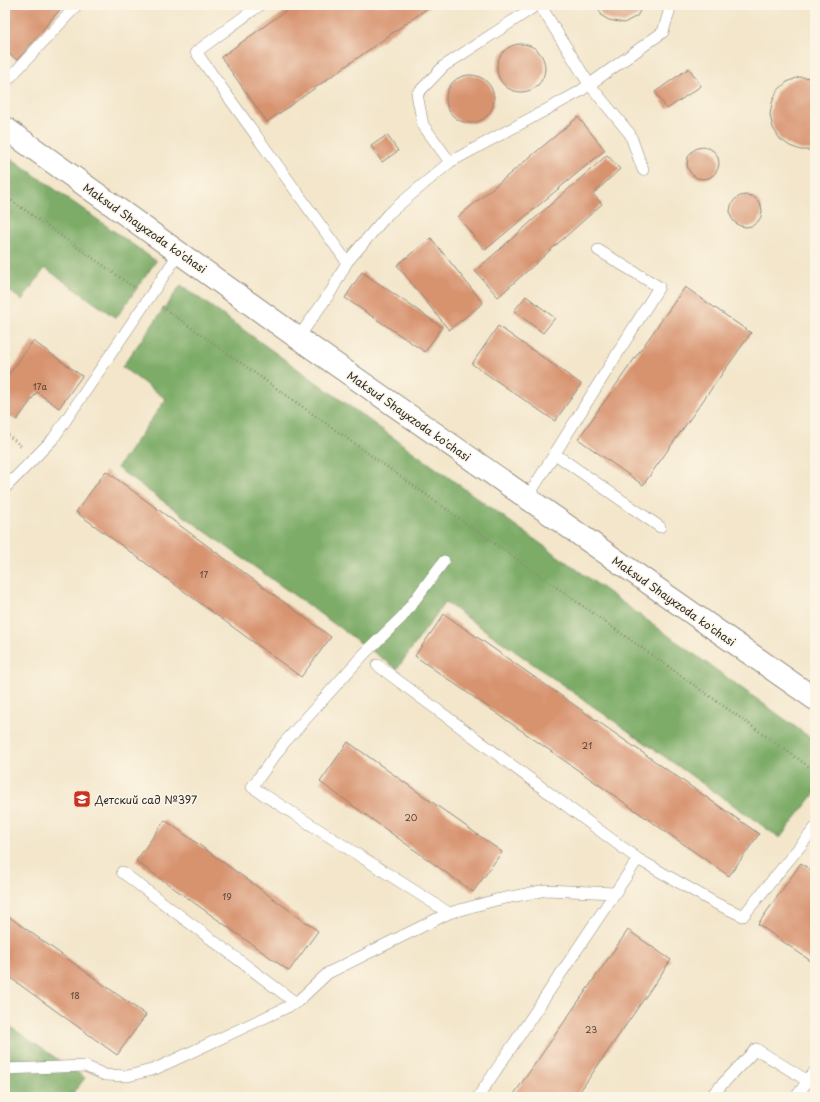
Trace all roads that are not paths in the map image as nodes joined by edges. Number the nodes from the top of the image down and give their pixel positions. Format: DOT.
graph roads {
  1 [pos="77,5"];
  2 [pos="260,5"];
  3 [pos="539,5"];
  4 [pos="671,5"];
  5 [pos="5,83"];
  6 [pos="589,84"];
  7 [pos="5,128"];
  8 [pos="450,162"];
  9 [pos="643,170"];
  10 [pos="598,250"];
  11 [pos="180,252"];
  12 [pos="347,262"];
  13 [pos="298,338"];
  14 [pos="555,454"];
  15 [pos="5,488"];
  16 [pos="527,498"];
  17 [pos="660,527"];
  18 [pos="444,562"];
  19 [pos="377,665"];
  20 [pos="815,699"];
  21 [pos="815,828"];
  22 [pos="638,859"];
  23 [pos="122,872"];
  24 [pos="615,893"];
  25 [pos="449,913"];
  26 [pos="296,1003"];
  27 [pos="5,1069"];
  28 [pos="815,1071"];
  29 [pos="808,1081"];
  30 [pos="478,1097"];
  31 [pos="710,1097"];
  32 [pos="796,1097"];
  1 -- 5 [label="lane"];
  2 -- 12 [label="lane"];
  3 -- 6 [label="lane"];
  3 -- 8 [label="lane"];
  4 -- 6 [label="lane"];
  6 -- 8 [label="lane"];
  6 -- 9 [label="lane"];
  7 -- 11 [label="street, Maksud Shayxzoda ko'chasi"];
  8 -- 12 [label="lane"];
  10 -- 14 [label="lane"];
  11 -- 13 [label="street, Maksud Shayxzoda ko'chasi"];
  11 -- 15 [label="lane"];
  12 -- 13 [label="lane"];
  13 -- 16 [label="street, Maksud Shayxzoda ko'chasi"];
  14 -- 16 [label="lane"];
  14 -- 17 [label="lane"];
  16 -- 20 [label="street, Maksud Shayxzoda ko'chasi"];
  18 -- 25 [label="lane"];
  19 -- 22 [label="lane"];
  21 -- 22 [label="lane"];
  22 -- 24 [label="lane"];
  23 -- 26 [label="lane"];
  24 -- 25 [label="lane"];
  24 -- 30 [label="lane"];
  25 -- 26 [label="lane"];
  26 -- 27 [label="lane"];
  28 -- 29 [label="lane"];
  29 -- 31 [label="lane"];
  29 -- 32 [label="lane"];
}
